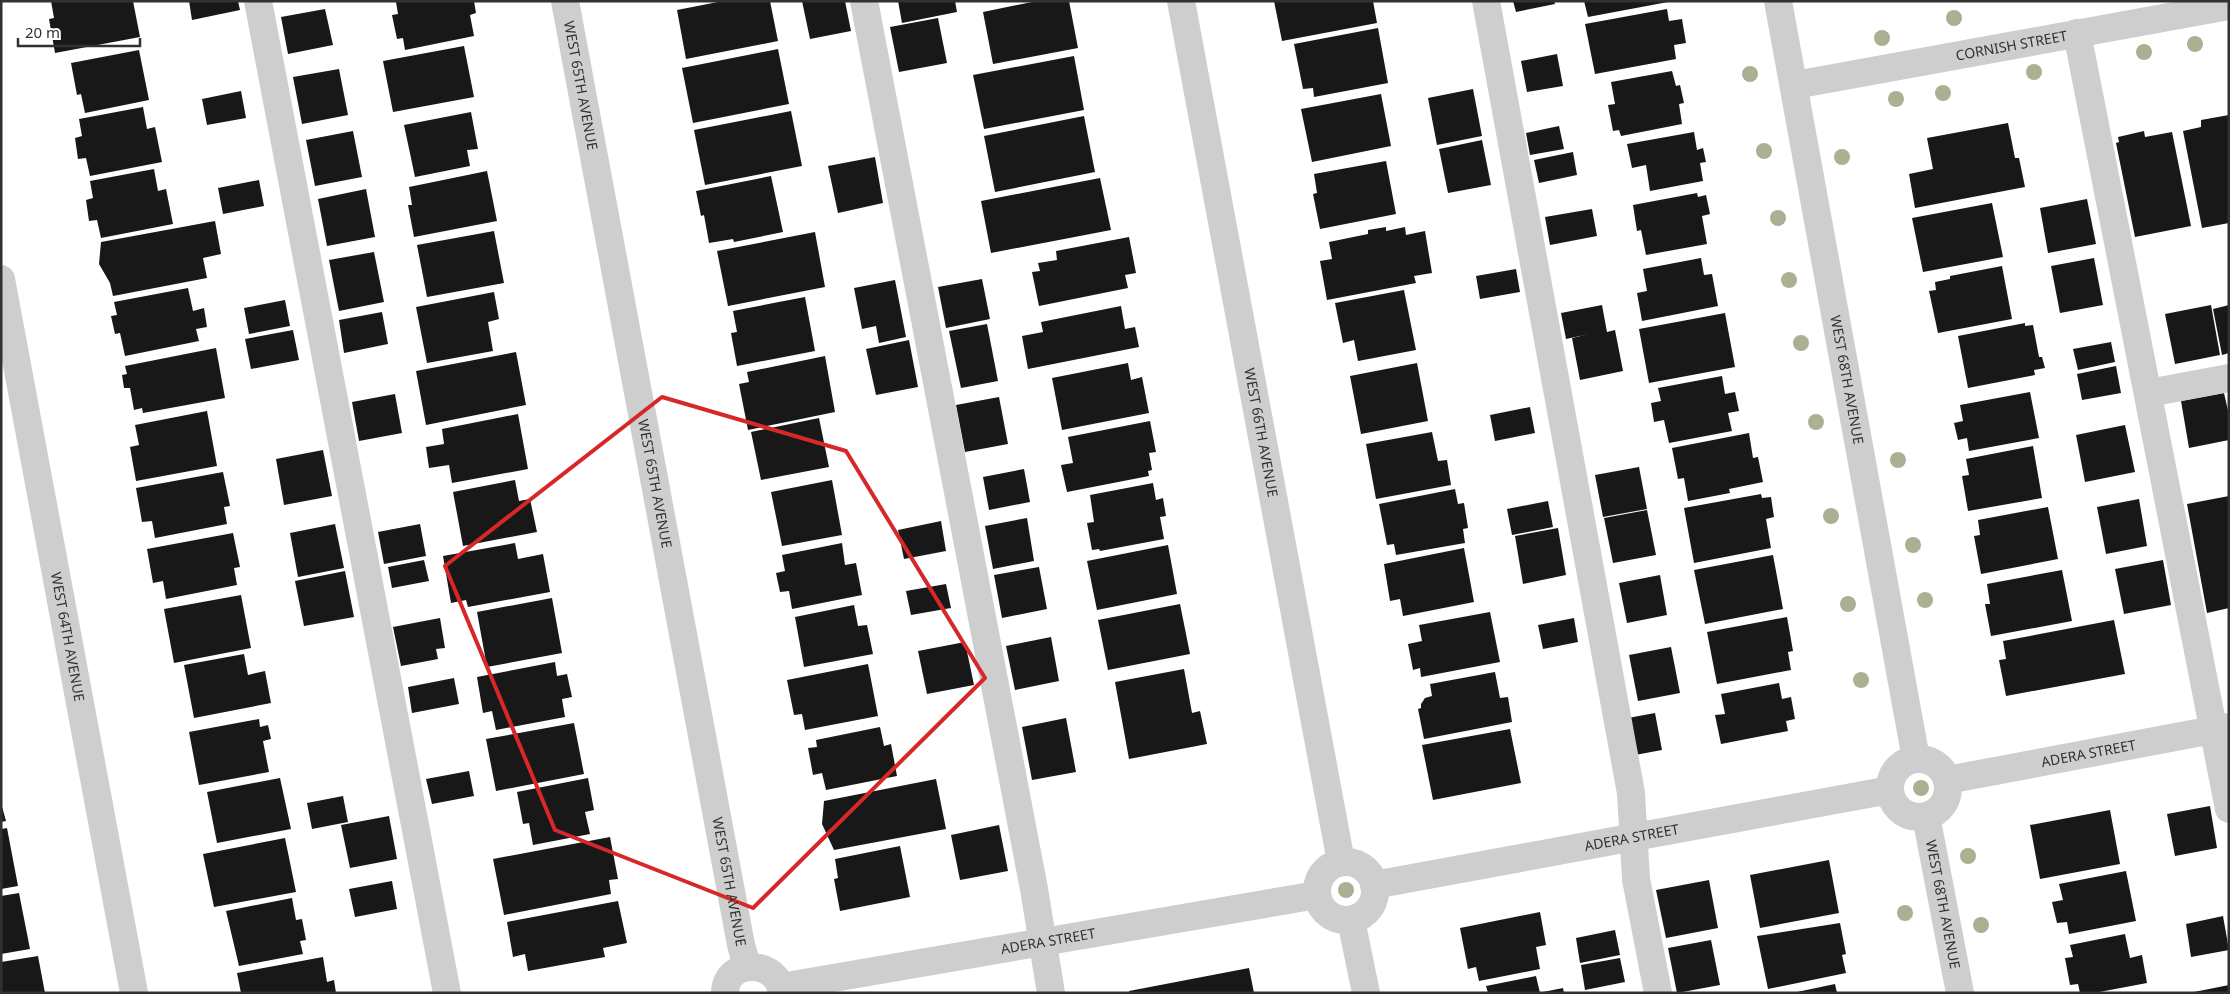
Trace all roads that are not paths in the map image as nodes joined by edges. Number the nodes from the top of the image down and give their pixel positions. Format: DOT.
graph roads {
  1 [pos="258,1"];
  2 [pos="565,1"];
  3 [pos="864,1"];
  4 [pos="1181,1"];
  5 [pos="1486,1"];
  6 [pos="1778,1"];
  7 [pos="2229,6"];
  8 [pos="2077,33"];
  9 [pos="1795,84"];
  10 [pos="1,279"];
  11 [pos="2229,378"];
  12 [pos="2149,393"];
  13 [pos="2221,728"];
  14 [pos="1916,759"];
  15 [pos="1947,780"];
  16 [pos="1890,790"];
  17 [pos="2229,809"];
  18 [pos="1926,816"];
  19 [pos="1633,838"];
  20 [pos="1340,862"];
  21 [pos="1374,885"];
  22 [pos="1317,895"];
  23 [pos="1351,920"];
  24 [pos="1043,942"];
  25 [pos="747,966"];
  26 [pos="781,990"];
  27 [pos="134,993"];
  28 [pos="447,993"];
  29 [pos="724,993"];
  30 [pos="1052,993"];
  31 [pos="1366,993"];
  32 [pos="1658,993"];
  33 [pos="1960,993"];
  1 -- 28 [label="street"];
  2 -- 25 [label="street, WEST 65TH AVENUE"];
  3 -- 24 [label="street"];
  4 -- 20 [label="street, WEST 66TH AVENUE"];
  5 -- 19 [label="street"];
  6 -- 9 [label="street, WEST 68TH AVENUE"];
  7 -- 8 [label="street, CORNISH STREET"];
  8 -- 9 [label="street, CORNISH STREET"];
  8 -- 12 [label="street"];
  9 -- 14 [label="street, WEST 68TH AVENUE"];
  10 -- 27 [label="street, WEST 64TH AVENUE"];
  11 -- 12 [label="street"];
  12 -- 13 [label="street"];
  13 -- 15 [label="street, ADERA STREET"];
  13 -- 17 [label="street"];
  14 -- 15 [label="street"];
  14 -- 16 [label="street"];
  15 -- 18 [label="street"];
  16 -- 18 [label="street"];
  16 -- 19 [label="street, ADERA STREET"];
  18 -- 33 [label="street, WEST 68TH AVENUE"];
  19 -- 21 [label="street, ADERA STREET"];
  19 -- 32 [label="street"];
  20 -- 21 [label="street"];
  20 -- 22 [label="street"];
  21 -- 23 [label="street"];
  22 -- 23 [label="street"];
  22 -- 24 [label="street, ADERA STREET"];
  23 -- 31 [label="street"];
  24 -- 26 [label="street, ADERA STREET"];
  24 -- 30 [label="street"];
  25 -- 26 [label="street"];
  25 -- 29 [label="street"];
}
